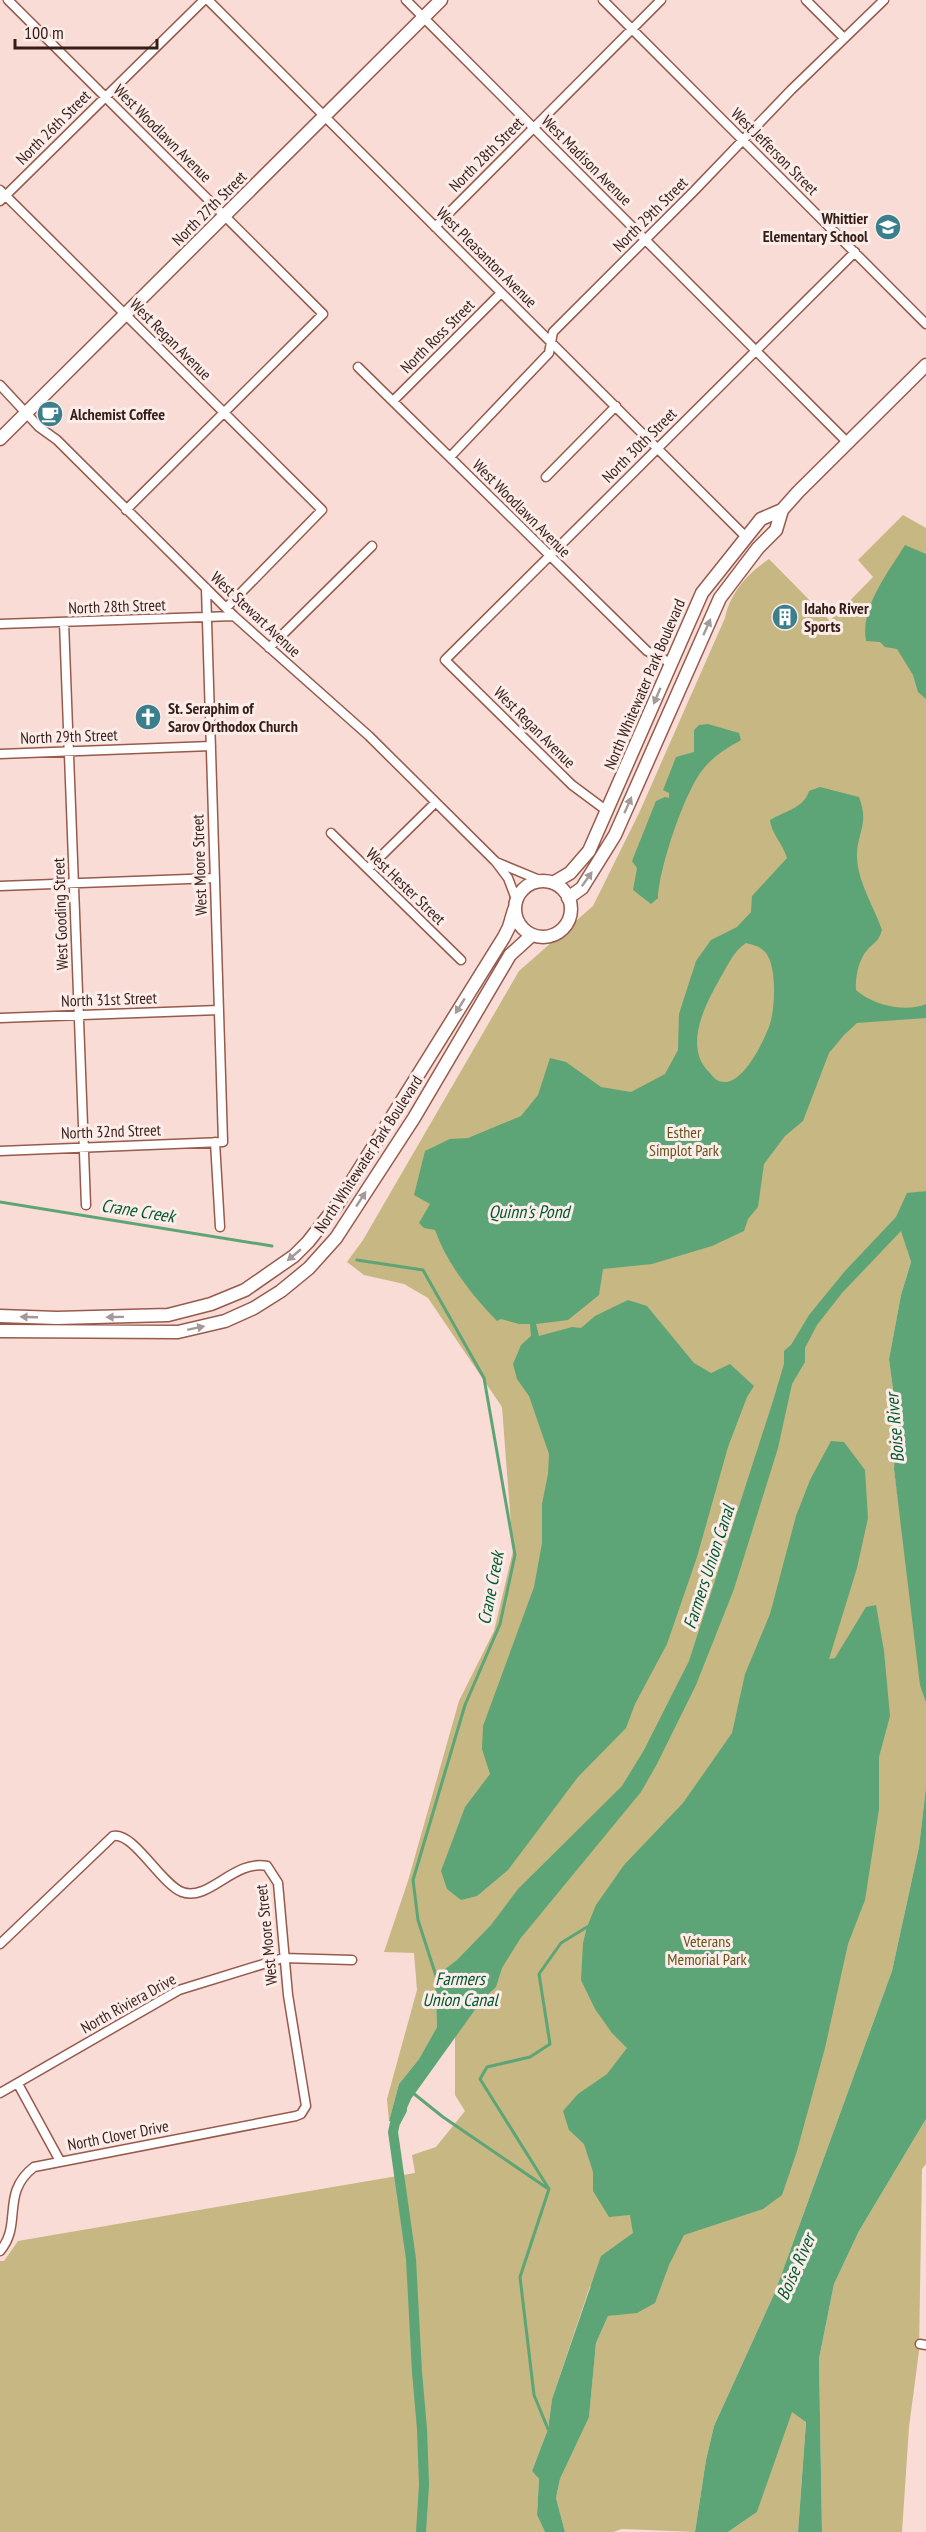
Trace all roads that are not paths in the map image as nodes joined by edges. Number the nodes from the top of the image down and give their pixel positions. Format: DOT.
graph roads {
  1 [pos="8,0"];
  2 [pos="206,0"];
  3 [pos="406,0"];
  4 [pos="441,0"];
  5 [pos="603,0"];
  6 [pos="661,0"];
  7 [pos="806,0"];
  8 [pos="884,0"];
  9 [pos="424,17"];
  10 [pos="632,29"];
  11 [pos="844,39"];
  12 [pos="105,96"];
  13 [pos="324,116"];
  14 [pos="534,128"];
  15 [pos="743,140"];
  16 [pos="2,195"];
  17 [pos="224,215"];
  18 [pos="435,226"];
  19 [pos="646,240"];
  20 [pos="855,252"];
  21 [pos="501,293"];
  22 [pos="125,314"];
  23 [pos="926,324"];
  24 [pos="550,342"];
  25 [pos="756,350"];
  26 [pos="926,365"];
  27 [pos="358,366"];
  28 [pos="0,385"];
  29 [pos="393,401"];
  30 [pos="616,406"];
  31 [pos="27,411"];
  32 [pos="224,412"];
  33 [pos="0,439"];
  34 [pos="848,443"];
  35 [pos="658,448"];
  36 [pos="450,457"];
  37 [pos="546,477"];
  38 [pos="126,510"];
  39 [pos="782,510"];
  40 [pos="746,536"];
  41 [pos="372,546"];
  42 [pos="550,556"];
  43 [pos="206,588"];
  44 [pos="226,608"];
  45 [pos="234,616"];
  46 [pos="207,618"];
  47 [pos="64,622"];
  48 [pos="0,624"];
  49 [pos="269,648"];
  50 [pos="445,660"];
  51 [pos="671,663"];
  52 [pos="211,746"];
  53 [pos="69,751"];
  54 [pos="0,754"];
  55 [pos="435,803"];
  56 [pos="607,811"];
  57 [pos="331,833"];
  58 [pos="496,862"];
  59 [pos="368,869"];
  60 [pos="215,878"];
  61 [pos="547,882"];
  62 [pos="74,883"];
  63 [pos="0,886"];
  64 [pos="568,898"];
  65 [pos="515,904"];
  66 [pos="532,935"];
  67 [pos="461,960"];
  68 [pos="219,1010"];
  69 [pos="79,1015"];
  70 [pos="0,1018"];
  71 [pos="219,1142"];
  72 [pos="83,1147"];
  73 [pos="0,1151"];
  74 [pos="86,1205"];
  75 [pos="220,1227"];
  76 [pos="0,1316"];
  77 [pos="0,1331"];
  78 [pos="0,1944"];
  79 [pos="284,1958"];
  80 [pos="352,1960"];
  81 [pos="18,2084"];
  82 [pos="0,2093"];
  83 [pos="304,2111"];
  84 [pos="60,2161"];
  85 [pos="0,2251"];
  1 -- 12 [label="street, West Woodlawn Avenue"];
  2 -- 12 [label="street, North 26th Street"];
  2 -- 13 [label="street, West Pleasanton Avenue"];
  3 -- 9 [label="street, West Madison Avenue"];
  4 -- 9 [label="street, North 27th Street"];
  5 -- 10 [label="street, West Jefferson Street"];
  6 -- 10 [label="street, North 28th Street"];
  7 -- 11 [label="street"];
  8 -- 11 [label="street, North 29th Street"];
  9 -- 13 [label="street, North 27th Street"];
  9 -- 14 [label="street, West Madison Avenue"];
  10 -- 14 [label="street, North 28th Street"];
  10 -- 15 [label="street, West Jefferson Street"];
  11 -- 15 [label="street, North 29th Street"];
  12 -- 16 [label="street, North 26th Street"];
  12 -- 17 [label="street, West Woodlawn Avenue"];
  13 -- 17 [label="street, North 27th Street"];
  13 -- 18 [label="street, West Pleasanton Avenue"];
  14 -- 18 [label="street, North 28th Street"];
  14 -- 19 [label="street, West Madison Avenue"];
  15 -- 19 [label="street, North 29th Street"];
  15 -- 20 [label="street, West Jefferson Street"];
  16 -- 22 [label="street, West Regan Avenue"];
  17 -- 22 [label="street, North 27th Street"];
  17 -- 32 [label="street, West Woodlawn Avenue"];
  18 -- 21 [label="street, West Pleasanton Avenue"];
  19 -- 24 [label="street, North 29th Street"];
  19 -- 25 [label="street, West Madison Avenue"];
  20 -- 23 [label="street, West Jefferson Street"];
  20 -- 25 [label="street, North 30th Street"];
  21 -- 24 [label="street, West Pleasanton Avenue"];
  21 -- 29 [label="street, North Ross Street"];
  22 -- 31 [label="street, North 27th Street"];
  22 -- 32 [label="street, West Regan Avenue"];
  24 -- 30 [label="street, West Pleasanton Avenue"];
  24 -- 36 [label="street, North 29th Street"];
  25 -- 34 [label="street, West Madison Avenue"];
  25 -- 35 [label="street, North 30th Street"];
  26 -- 34 [label="street, North Whitewater Park Boulevard"];
  27 -- 29 [label="street, West Woodlawn Avenue"];
  28 -- 31 [label="street, West Stewart Avenue"];
  29 -- 36 [label="street, West Woodlawn Avenue"];
  30 -- 35 [label="street, West Pleasanton Avenue"];
  30 -- 37 [label="street"];
  31 -- 33 [label="street, North 27th Street"];
  31 -- 38 [label="street, West Stewart Avenue"];
  32 -- 38 [label="street"];
  32 -- 44 [label="street, West Regan Avenue"];
  34 -- 39 [label="street, North Whitewater Park Boulevard"];
  35 -- 40 [label="street, West Pleasanton Avenue"];
  35 -- 42 [label="street, North 30th Street"];
  36 -- 42 [label="street, West Woodlawn Avenue"];
  38 -- 43 [label="street, West Stewart Avenue"];
  39 -- 40 [label="street, North Whitewater Park Boulevard"];
  64 -- 39 [label="street, North Whitewater Park Boulevard, one-way"];
  40 -- 51 [label="street, North Whitewater Park Boulevard"];
  41 -- 49 [label="street"];
  42 -- 50 [label="street, North 30th Street"];
  42 -- 51 [label="street, West Woodlawn Avenue"];
  43 -- 44 [label="street, West Stewart Avenue"];
  43 -- 46 [label="street, West Moore Street"];
  44 -- 45 [label="street, West Stewart Avenue"];
  45 -- 46 [label="street, North 28th Street"];
  45 -- 49 [label="street, West Stewart Avenue"];
  46 -- 47 [label="street, North 28th Street"];
  46 -- 52 [label="street, West Moore Street"];
  47 -- 48 [label="street, North 28th Street"];
  47 -- 53 [label="street, West Gooding Street"];
  49 -- 55 [label="street, West Stewart Avenue"];
  50 -- 56 [label="street, West Regan Avenue"];
  51 -- 56 [label="street, North Whitewater Park Boulevard, one-way"];
  52 -- 53 [label="street, North 29th Street"];
  52 -- 60 [label="street, West Moore Street"];
  53 -- 54 [label="street, North 29th Street"];
  53 -- 62 [label="street, West Gooding Street"];
  55 -- 58 [label="street, West Stewart Avenue"];
  55 -- 59 [label="street"];
  56 -- 61 [label="street, North Whitewater Park Boulevard"];
  57 -- 59 [label="street, West Hester Street"];
  58 -- 61 [label="street, West Stewart Avenue"];
  58 -- 65 [label="street, West Stewart Avenue"];
  59 -- 67 [label="street, West Hester Street"];
  60 -- 62 [label="street"];
  60 -- 68 [label="street, West Moore Street"];
  61 -- 64 [label="street"];
  61 -- 65 [label="street"];
  62 -- 63 [label="street"];
  62 -- 69 [label="street, West Gooding Street"];
  64 -- 66 [label="street"];
  65 -- 66 [label="street"];
  65 -- 76 [label="street, North Whitewater Park Boulevard, one-way"];
  77 -- 66 [label="street, North Whitewater Park Boulevard, one-way"];
  68 -- 69 [label="street, North 31st Street"];
  68 -- 71 [label="street, West Moore Street"];
  69 -- 70 [label="street, North 31st Street"];
  69 -- 72 [label="street, West Gooding Street"];
  71 -- 72 [label="street, North 32nd Street"];
  71 -- 75 [label="street, West Moore Street"];
  72 -- 73 [label="street, North 32nd Street"];
  72 -- 74 [label="street, West Gooding Street"];
  78 -- 79 [label="street, West Moore Street"];
  79 -- 80 [label="street, North Riviera Drive"];
  79 -- 81 [label="street, North Riviera Drive"];
  79 -- 83 [label="street, West Moore Street"];
  81 -- 82 [label="street, North Riviera Drive"];
  81 -- 84 [label="street"];
  83 -- 84 [label="street, North Clover Drive"];
  84 -- 85 [label="street, North Clover Drive"];
}
